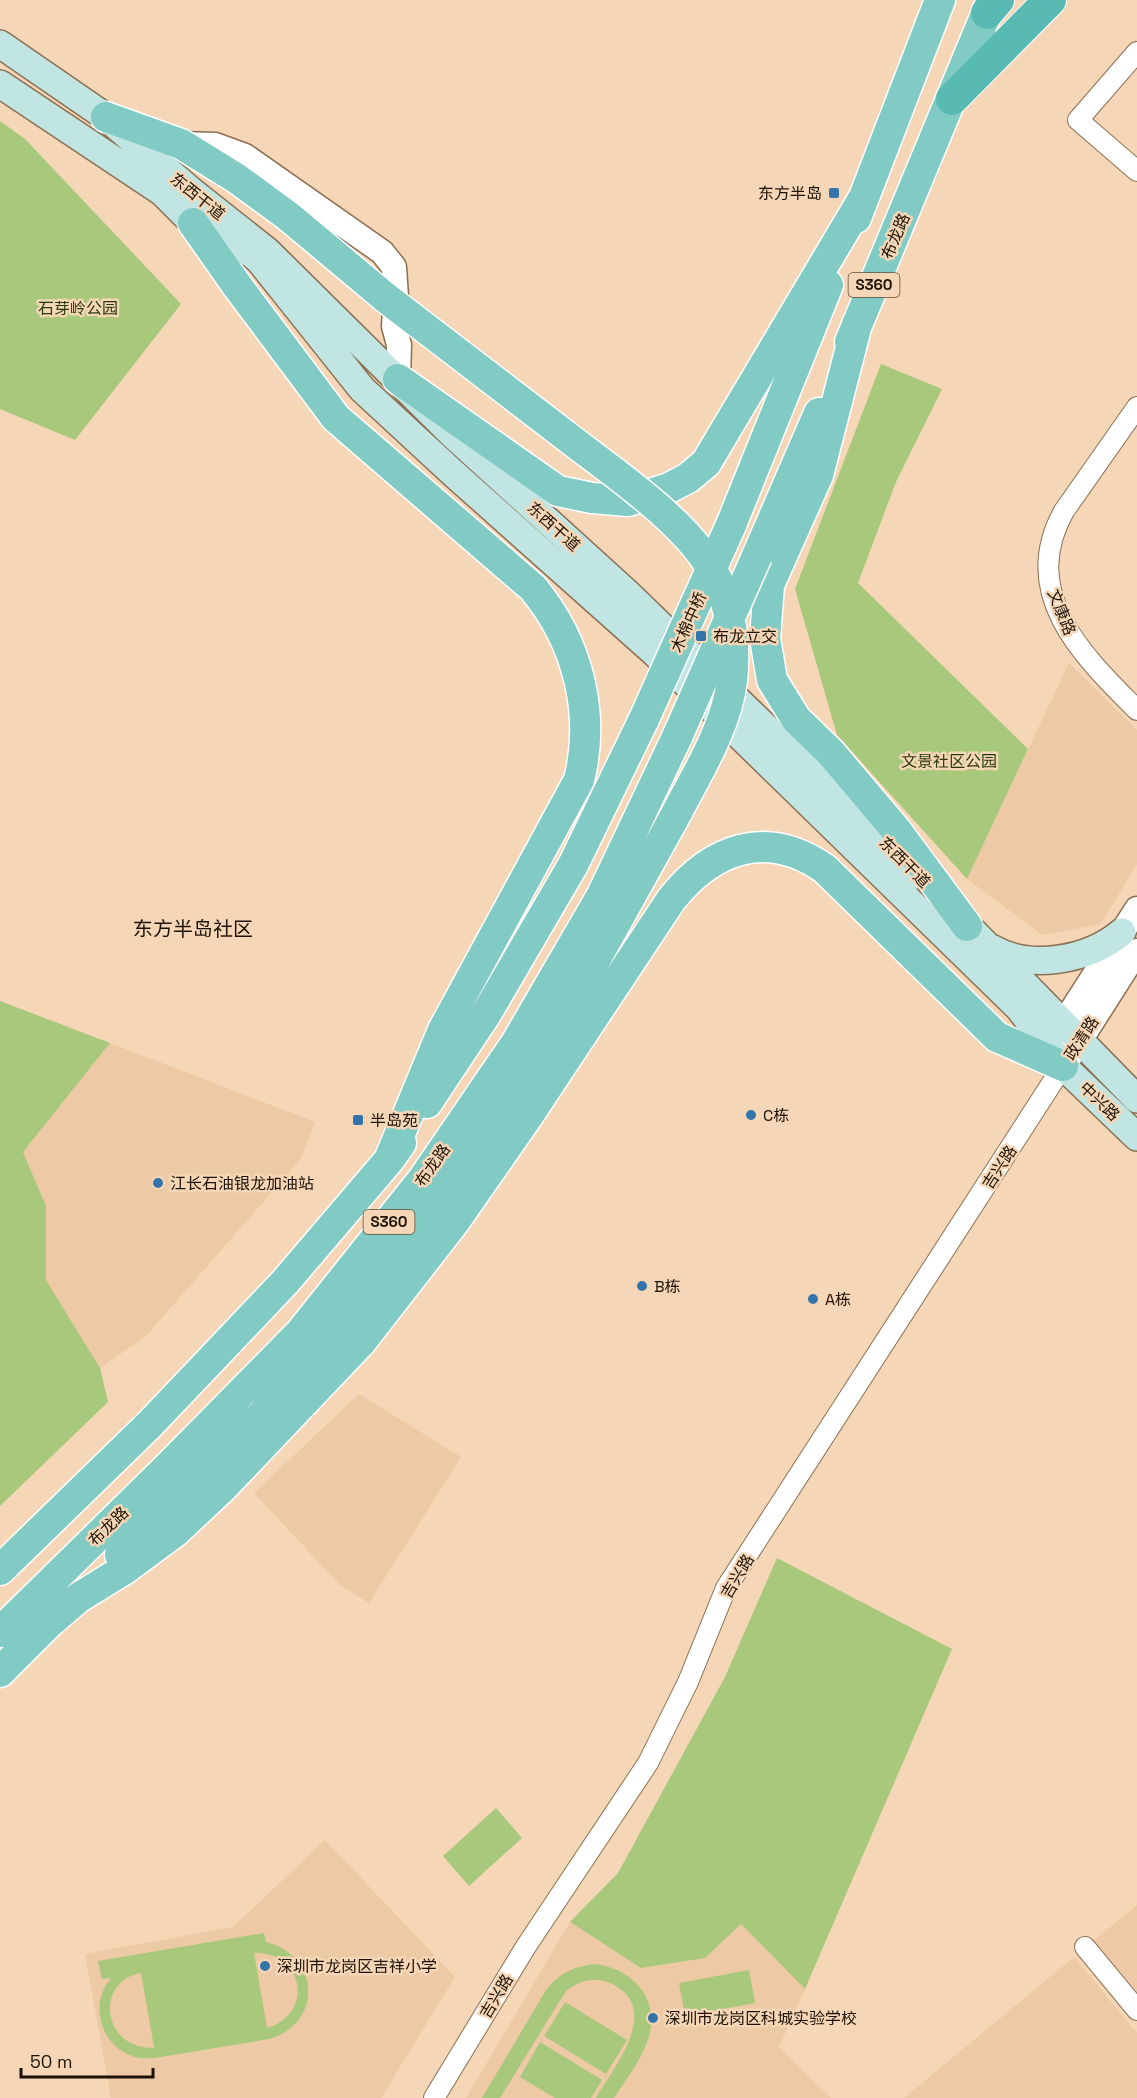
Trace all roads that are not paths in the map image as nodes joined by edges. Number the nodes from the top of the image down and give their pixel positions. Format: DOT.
graph roads {
  1 [pos="940,0"];
  2 [pos="1050,0"];
  3 [pos="992,4"];
  4 [pos="0,45"];
  5 [pos="1137,52"];
  6 [pos="0,84"];
  7 [pos="952,99"];
  8 [pos="106,117"];
  9 [pos="181,144"];
  10 [pos="1137,171"];
  11 [pos="269,172"];
  12 [pos="863,199"];
  13 [pos="288,216"];
  14 [pos="193,223"];
  15 [pos="264,256"];
  16 [pos="238,287"];
  17 [pos="857,324"];
  18 [pos="398,379"];
  19 [pos="1137,407"];
  20 [pos="1137,710"];
  21 [pos="1137,909"];
  22 [pos="967,926"];
  23 [pos="1130,942"];
  24 [pos="988,947"];
  25 [pos="1072,1032"];
  26 [pos="1064,1066"];
  27 [pos="1137,1099"];
  28 [pos="1137,1137"];
  29 [pos="389,1160"];
  30 [pos="300,1333"];
  31 [pos="262,1415"];
  32 [pos="167,1468"];
  33 [pos="0,1570"];
  34 [pos="78,1598"];
  35 [pos="0,1632"];
  36 [pos="0,1672"];
  37 [pos="1085,1947"];
  38 [pos="1137,2010"];
  39 [pos="434,2098"];
  1 -- 12 [label="main road, S360"];
  2 -- 7 [label="highway"];
  3 -- 7 [label="main road, 布龙路 / S360"];
  4 -- 8 [label="main road, 东西干道"];
  5 -- 10 [label="street"];
  6 -- 14 [label="main road, 东西干道"];
  7 -- 17 [label="main road, 布龙路 / S360"];
  8 -- 9 [label="main road"];
  8 -- 15 [label="main road, 东西干道"];
  9 -- 11 [label="street"];
  9 -- 13 [label="main road"];
  11 -- 13 [label="street"];
  11 -- 18 [label="street"];
  12 -- 18 [label="main road"];
  12 -- 29 [label="main road, 木棉中桥 / S360, bridge"];
  13 -- 31 [label="main road, bridge"];
  14 -- 15 [label="main road, 东西干道"];
  14 -- 16 [label="main road"];
  15 -- 16 [label="main road"];
  15 -- 18 [label="main road, 东西干道"];
  15 -- 26 [label="main road, 东西干道"];
  16 -- 29 [label="main road"];
  17 -- 22 [label="main road"];
  17 -- 30 [label="main road, 布龙路 / S360, bridge"];
  18 -- 22 [label="main road, 东西干道"];
  19 -- 20 [label="street, 文康路"];
  21 -- 23 [label="street, 政清路"];
  22 -- 24 [label="main road, 东西干道"];
  23 -- 24 [label="main road"];
  23 -- 25 [label="street, 政清路"];
  24 -- 25 [label="main road, 东西干道"];
  25 -- 26 [label="street, 政清路"];
  25 -- 27 [label="main road, 中兴路"];
  26 -- 28 [label="main road, 中兴路"];
  26 -- 34 [label="main road"];
  26 -- 39 [label="street, 吉兴路"];
  29 -- 33 [label="main road, S360"];
  30 -- 31 [label="main road"];
  30 -- 32 [label="main road, 布龙路 / S360"];
  31 -- 32 [label="main road"];
  31 -- 34 [label="main road"];
  32 -- 35 [label="main road, 布龙路 / S360"];
  34 -- 36 [label="main road"];
  37 -- 38 [label="street"];
}
